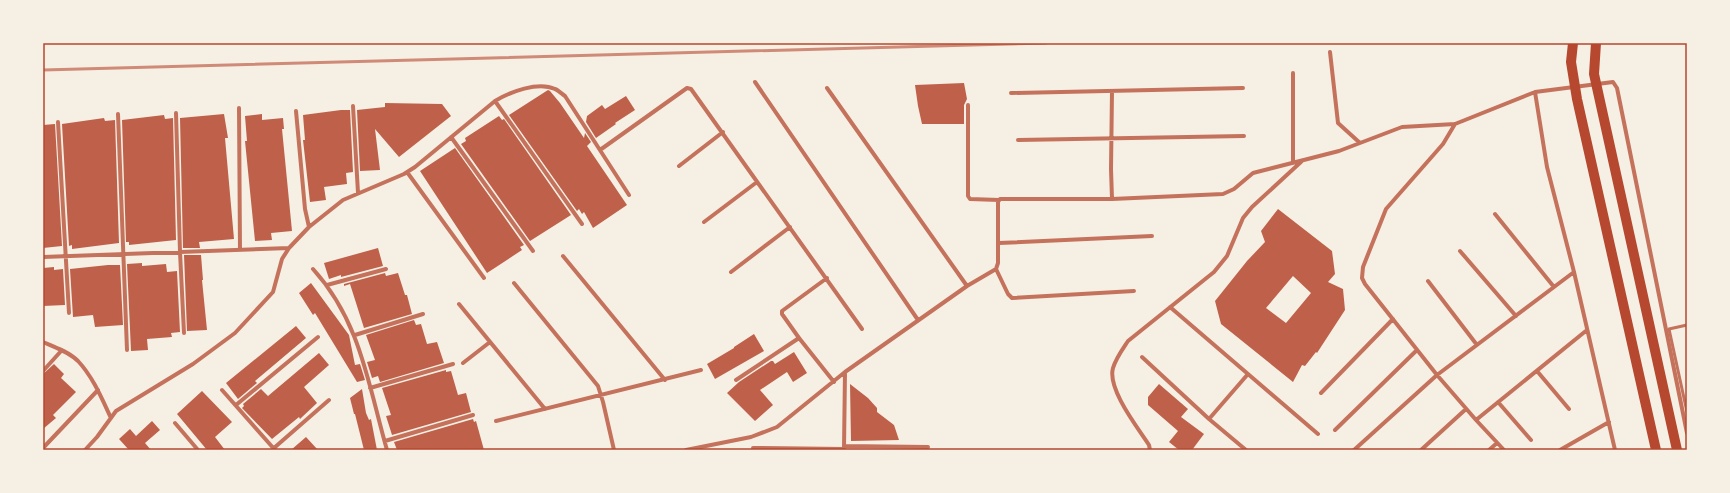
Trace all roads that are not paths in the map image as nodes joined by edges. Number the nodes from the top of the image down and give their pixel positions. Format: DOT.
graph roads {
  1 [pos="1573,43"];
  2 [pos="1596,43"];
  3 [pos="1330,52"];
  4 [pos="1293,73"];
  5 [pos="755,82"];
  6 [pos="827,88"];
  7 [pos="1243,88"];
  8 [pos="1112,91"];
  9 [pos="1535,92"];
  10 [pos="1011,93"];
  11 [pos="495,101"];
  12 [pos="968,105"];
  13 [pos="353,106"];
  14 [pos="239,108"];
  15 [pos="296,111"];
  16 [pos="176,113"];
  17 [pos="118,114"];
  18 [pos="58,122"];
  19 [pos="1455,124"];
  20 [pos="723,132"];
  21 [pos="452,136"];
  22 [pos="1244,136"];
  23 [pos="1111,138"];
  24 [pos="1018,140"];
  25 [pos="1360,143"];
  26 [pos="600,150"];
  27 [pos="1302,161"];
  28 [pos="1294,163"];
  29 [pos="679,166"];
  30 [pos="407,172"];
  31 [pos="757,182"];
  32 [pos="358,193"];
  33 [pos="629,195"];
  34 [pos="1112,199"];
  35 [pos="999,200"];
  36 [pos="1495,214"];
  37 [pos="704,222"];
  38 [pos="582,224"];
  39 [pos="308,227"];
  40 [pos="790,227"];
  41 [pos="1152,236"];
  42 [pos="998,244"];
  43 [pos="289,248"];
  44 [pos="240,250"];
  45 [pos="533,251"];
  46 [pos="1460,251"];
  47 [pos="180,252"];
  48 [pos="123,253"];
  49 [pos="66,256"];
  50 [pos="563,256"];
  51 [pos="43,257"];
  52 [pos="313,269"];
  53 [pos="386,269"];
  54 [pos="996,270"];
  55 [pos="731,272"];
  56 [pos="1574,272"];
  57 [pos="484,278"];
  58 [pos="827,278"];
  59 [pos="1428,281"];
  60 [pos="514,283"];
  61 [pos="327,285"];
  62 [pos="967,286"];
  63 [pos="1554,287"];
  64 [pos="1134,291"];
  65 [pos="459,304"];
  66 [pos="1170,307"];
  67 [pos="69,313"];
  68 [pos="423,314"];
  69 [pos="1516,316"];
  70 [pos="1393,319"];
  71 [pos="918,320"];
  72 [pos="1687,325"];
  73 [pos="862,328"];
  74 [pos="1587,330"];
  75 [pos="184,333"];
  76 [pos="355,335"];
  77 [pos="318,337"];
  78 [pos="799,338"];
  79 [pos="43,342"];
  80 [pos="490,342"];
  81 [pos="1477,345"];
  82 [pos="62,350"];
  83 [pos="127,350"];
  84 [pos="1417,350"];
  85 [pos="1142,357"];
  86 [pos="463,363"];
  87 [pos="453,364"];
  88 [pos="701,370"];
  89 [pos="43,371"];
  90 [pos="1536,371"];
  91 [pos="844,372"];
  92 [pos="1248,374"];
  93 [pos="1437,375"];
  94 [pos="665,380"];
  95 [pos="736,380"];
  96 [pos="834,382"];
  97 [pos="370,388"];
  98 [pos="98,390"];
  99 [pos="222,390"];
  100 [pos="1321,393"];
  101 [pos="601,395"];
  102 [pos="328,400"];
  103 [pos="1498,402"];
  104 [pos="236,405"];
  105 [pos="545,409"];
  106 [pos="1466,409"];
  107 [pos="1569,409"];
  108 [pos="1687,412"];
  109 [pos="473,415"];
  110 [pos="111,418"];
  111 [pos="1209,419"];
  112 [pos="1476,420"];
  113 [pos="496,421"];
  114 [pos="1609,422"];
  115 [pos="175,423"];
  116 [pos="1335,430"];
  117 [pos="1318,434"];
  118 [pos="1687,434"];
  119 [pos="1530,440"];
  120 [pos="384,441"];
  121 [pos="1497,443"];
  122 [pos="928,447"];
  123 [pos="43,448"];
  124 [pos="753,448"];
  125 [pos="844,448"];
  126 [pos="275,449"];
  127 [pos="85,450"];
  128 [pos="198,450"];
  129 [pos="387,450"];
  130 [pos="614,450"];
  131 [pos="686,450"];
  132 [pos="1150,450"];
  133 [pos="1246,450"];
  134 [pos="1354,450"];
  135 [pos="1421,450"];
  136 [pos="1489,450"];
  137 [pos="1504,450"];
  138 [pos="1560,450"];
  139 [pos="1615,450"];
  140 [pos="1656,450"];
  141 [pos="1677,450"];
  1 -- 140 [label="main road"];
  2 -- 141 [label="main road"];
  3 -- 25 [label="street"];
  4 -- 28 [label="street"];
  5 -- 71 [label="street"];
  6 -- 62 [label="street"];
  7 -- 8 [label="street"];
  8 -- 10 [label="street"];
  8 -- 23 [label="street"];
  9 -- 19 [label="street"];
  9 -- 56 [label="street"];
  9 -- 118 [label="street"];
  11 -- 21 [label="street"];
  11 -- 26 [label="street"];
  11 -- 38 [label="street"];
  12 -- 35 [label="street"];
  13 -- 32 [label="street"];
  14 -- 44 [label="street"];
  15 -- 39 [label="street"];
  16 -- 47 [label="street"];
  17 -- 48 [label="street"];
  18 -- 49 [label="street"];
  19 -- 25 [label="street"];
  19 -- 70 [label="street"];
  20 -- 26 [label="street"];
  20 -- 29 [label="street"];
  20 -- 31 [label="street"];
  21 -- 30 [label="street"];
  21 -- 45 [label="street"];
  22 -- 23 [label="street"];
  23 -- 24 [label="street"];
  23 -- 34 [label="street"];
  25 -- 27 [label="street"];
  26 -- 33 [label="street"];
  27 -- 28 [label="street"];
  27 -- 66 [label="street"];
  28 -- 34 [label="street"];
  30 -- 32 [label="street"];
  30 -- 57 [label="street"];
  31 -- 37 [label="street"];
  31 -- 40 [label="street"];
  32 -- 39 [label="street"];
  34 -- 35 [label="street"];
  35 -- 42 [label="street"];
  36 -- 63 [label="street"];
  39 -- 43 [label="street"];
  40 -- 55 [label="street"];
  40 -- 58 [label="street"];
  41 -- 42 [label="street"];
  42 -- 54 [label="street"];
  43 -- 44 [label="street"];
  43 -- 110 [label="street"];
  44 -- 47 [label="street"];
  46 -- 69 [label="street"];
  47 -- 48 [label="street"];
  47 -- 75 [label="street"];
  48 -- 49 [label="street"];
  48 -- 83 [label="street"];
  49 -- 51 [label="street"];
  49 -- 67 [label="street"];
  50 -- 94 [label="street"];
  52 -- 61 [label="street"];
  53 -- 61 [label="street"];
  54 -- 62 [label="street"];
  54 -- 64 [label="street"];
  56 -- 63 [label="street"];
  56 -- 74 [label="street"];
  58 -- 73 [label="street"];
  58 -- 78 [label="street"];
  59 -- 81 [label="street"];
  60 -- 101 [label="street"];
  61 -- 76 [label="street"];
  62 -- 71 [label="street"];
  63 -- 69 [label="street"];
  65 -- 80 [label="street"];
  66 -- 92 [label="street"];
  66 -- 132 [label="street"];
  68 -- 76 [label="street"];
  69 -- 81 [label="street"];
  70 -- 84 [label="street"];
  70 -- 100 [label="street"];
  71 -- 91 [label="street"];
  72 -- 108 [label="lane"];
  74 -- 90 [label="street"];
  74 -- 114 [label="street"];
  76 -- 97 [label="street"];
  77 -- 104 [label="street"];
  78 -- 95 [label="street"];
  78 -- 96 [label="street"];
  79 -- 82 [label="street"];
  80 -- 86 [label="street"];
  80 -- 105 [label="street"];
  81 -- 93 [label="street"];
  82 -- 89 [label="street"];
  82 -- 98 [label="street"];
  84 -- 93 [label="street"];
  84 -- 116 [label="street"];
  85 -- 111 [label="street"];
  87 -- 97 [label="street"];
  88 -- 94 [label="street"];
  90 -- 103 [label="street"];
  90 -- 107 [label="street"];
  91 -- 96 [label="street"];
  91 -- 125 [label="street"];
  92 -- 111 [label="street"];
  92 -- 117 [label="street"];
  93 -- 106 [label="street"];
  93 -- 134 [label="street"];
  94 -- 101 [label="street"];
  96 -- 131 [label="street"];
  97 -- 120 [label="street"];
  98 -- 110 [label="street"];
  98 -- 123 [label="street"];
  99 -- 104 [label="street"];
  101 -- 105 [label="street"];
  101 -- 130 [label="street"];
  102 -- 126 [label="street"];
  103 -- 112 [label="street"];
  103 -- 119 [label="street"];
  104 -- 126 [label="street"];
  105 -- 113 [label="street"];
  106 -- 112 [label="street"];
  106 -- 135 [label="street"];
  109 -- 120 [label="street"];
  110 -- 127 [label="street"];
  111 -- 133 [label="street"];
  112 -- 121 [label="street"];
  114 -- 138 [label="street"];
  114 -- 139 [label="street"];
  115 -- 128 [label="street"];
  120 -- 129 [label="street"];
  121 -- 136 [label="street"];
  121 -- 137 [label="street"];
  122 -- 125 [label="street"];
  124 -- 125 [label="street"];
}
